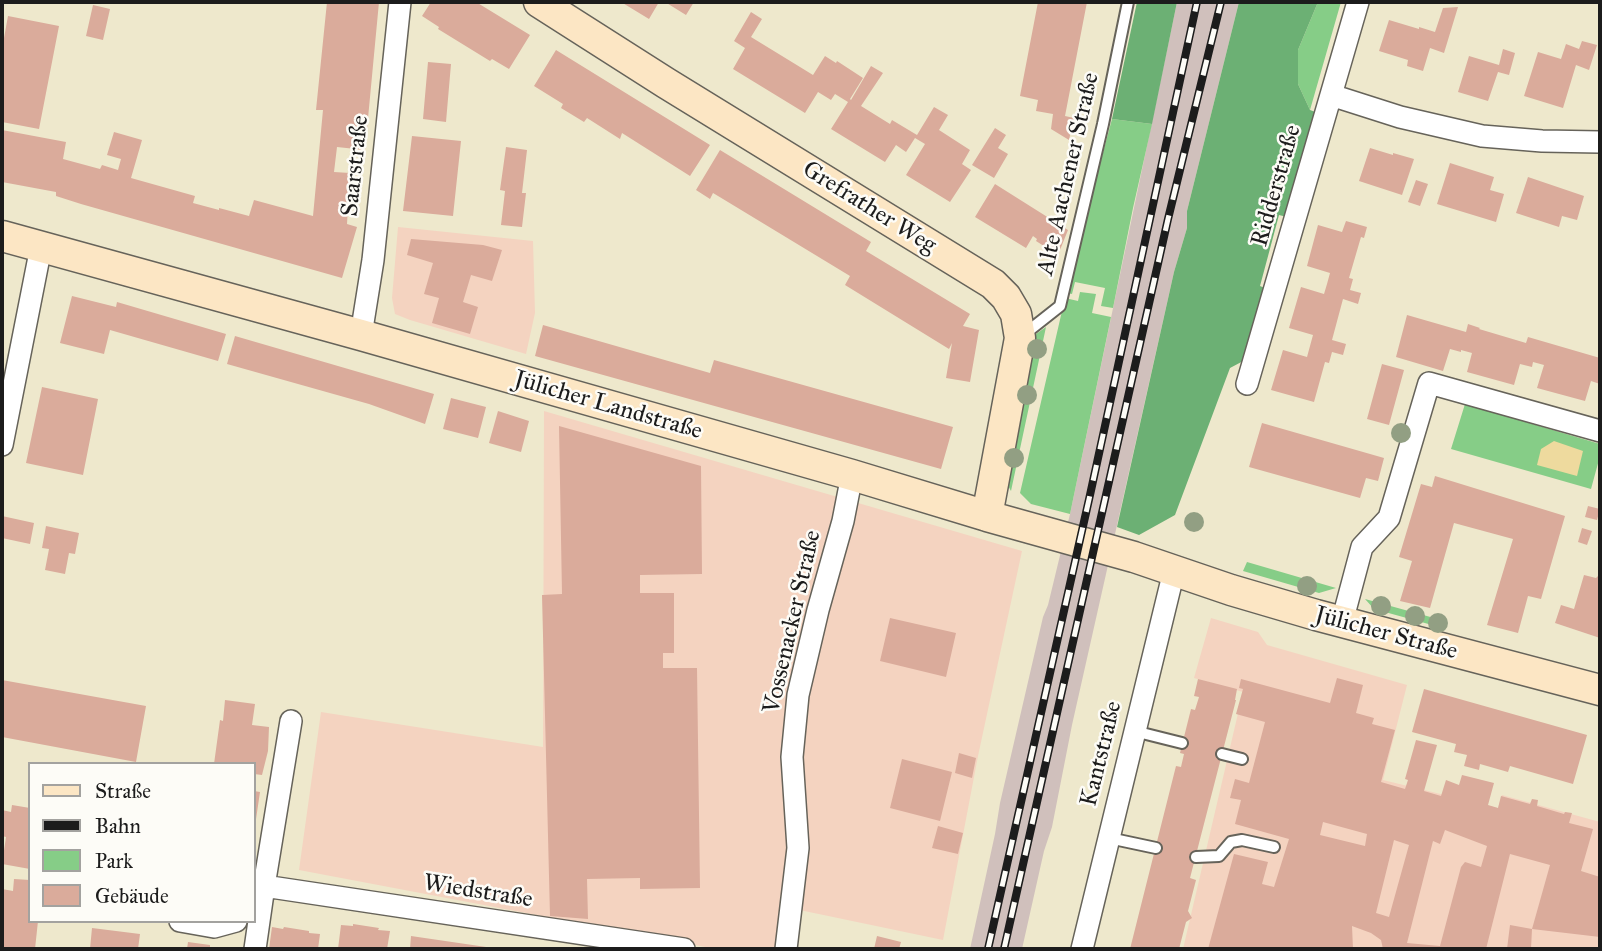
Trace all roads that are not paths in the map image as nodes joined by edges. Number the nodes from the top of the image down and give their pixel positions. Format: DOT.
graph roads {
  1 [pos="400,2"];
  2 [pos="539,2"];
  3 [pos="1128,2"];
  4 [pos="1357,2"];
  5 [pos="1331,95"];
  6 [pos="1600,142"];
  7 [pos="2,236"];
  8 [pos="41,247"];
  9 [pos="361,335"];
  10 [pos="1020,338"];
  11 [pos="1247,384"];
  12 [pos="1600,431"];
  13 [pos="3,437"];
  14 [pos="852,475"];
  15 [pos="988,516"];
  16 [pos="1174,571"];
  17 [pos="1342,622"];
  18 [pos="1600,690"];
  19 [pos="291,721"];
  20 [pos="1135,731"];
  21 [pos="1182,743"];
  22 [pos="1222,754"];
  23 [pos="1242,759"];
  24 [pos="1109,838"];
  25 [pos="1274,847"];
  26 [pos="1156,848"];
  27 [pos="1196,857"];
  28 [pos="264,886"];
  29 [pos="256,916"];
  30 [pos="194,923"];
  31 [pos="227,923"];
  32 [pos="256,923"];
  33 [pos="255,949"];
  34 [pos="684,949"];
  35 [pos="786,949"];
  36 [pos="1082,949"];
  1 -- 9 [label="street, Saarstraße"];
  2 -- 10 [label="main road, Grefrather Weg"];
  3 -- 10 [label="lane, Alte Aachener Straße"];
  4 -- 5 [label="street, Ridderstraße"];
  5 -- 6 [label="street"];
  5 -- 11 [label="street, Ridderstraße"];
  7 -- 8 [label="main road, Jülicher Landstraße"];
  8 -- 9 [label="main road, Jülicher Landstraße"];
  8 -- 13 [label="street"];
  9 -- 14 [label="main road, Jülicher Landstraße"];
  10 -- 15 [label="main road, Grefrather Weg"];
  12 -- 17 [label="street"];
  14 -- 15 [label="main road, Jülicher Landstraße"];
  14 -- 35 [label="street, Vossenacker Straße"];
  15 -- 16 [label="main road, Jülicher Landstraße"];
  16 -- 17 [label="main road, Jülicher Straße"];
  16 -- 20 [label="street, Kantstraße"];
  17 -- 18 [label="main road, Jülicher Straße"];
  19 -- 28 [label="street"];
  20 -- 21 [label="lane"];
  20 -- 24 [label="street, Kantstraße"];
  22 -- 23 [label="lane"];
  24 -- 26 [label="lane"];
  24 -- 36 [label="street, Kantstraße"];
  25 -- 27 [label="lane"];
  28 -- 29 [label="street"];
  28 -- 34 [label="street, Wiedstraße"];
  30 -- 31 [label="street"];
  32 -- 33 [label="street"];
}
